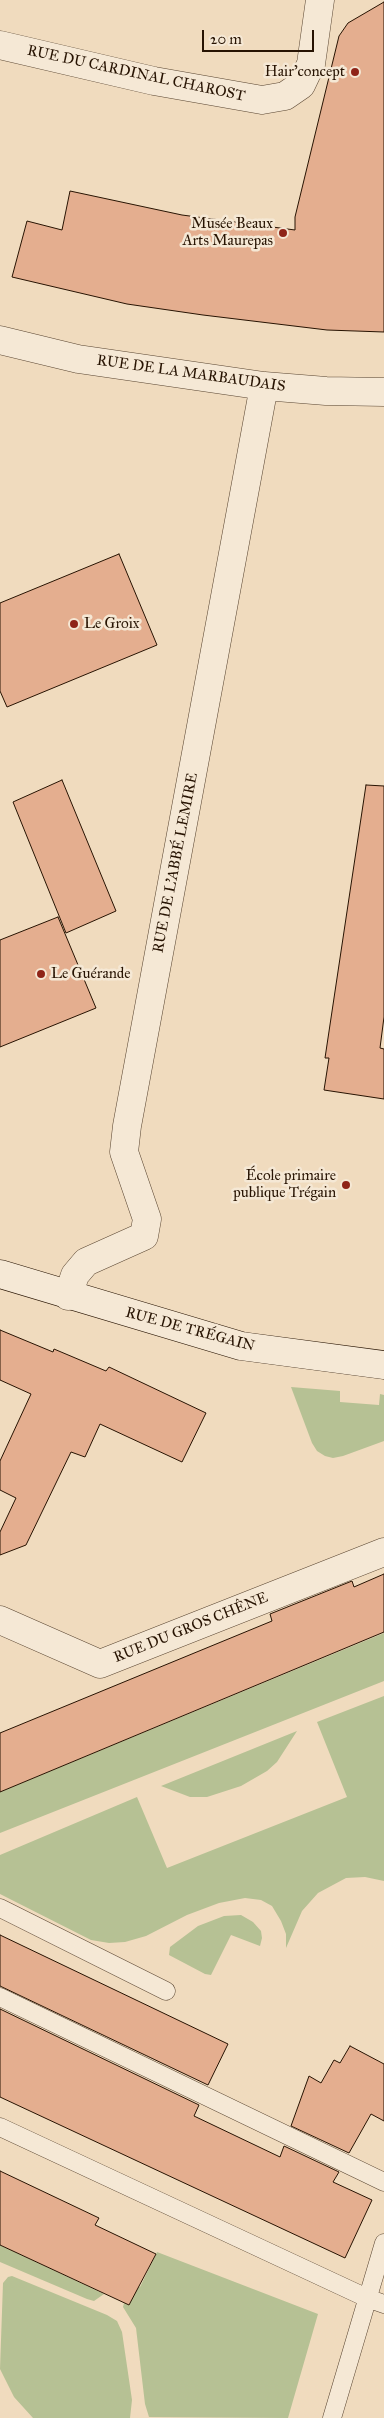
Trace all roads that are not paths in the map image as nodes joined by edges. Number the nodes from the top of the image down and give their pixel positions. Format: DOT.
graph roads {
  1 [pos="320,0"];
  2 [pos="0,45"];
  3 [pos="0,340"];
  4 [pos="264,386"];
  5 [pos="384,392"];
  6 [pos="0,1274"];
  7 [pos="68,1296"];
  8 [pos="384,1365"];
  9 [pos="384,1552"];
  10 [pos="0,1620"];
  11 [pos="0,1908"];
  12 [pos="166,1991"];
  13 [pos="0,1997"];
  14 [pos="0,2128"];
  15 [pos="384,2182"];
  16 [pos="384,2243"];
  17 [pos="367,2298"];
  18 [pos="384,2304"];
  19 [pos="332,2418"];
  1 -- 2 [label="street, RUE DU CARDINAL CHAROST"];
  3 -- 4 [label="street, RUE DE LA MARBAUDAIS"];
  4 -- 5 [label="street, RUE DE LA MARBAUDAIS"];
  4 -- 7 [label="street, RUE DE L'ABBÉ LEMIRE"];
  6 -- 7 [label="street, RUE DE TRÉGAIN"];
  7 -- 8 [label="street, RUE DE TRÉGAIN"];
  9 -- 10 [label="street, RUE DU GROS CHÊNE"];
  11 -- 12 [label="lane"];
  13 -- 15 [label="lane"];
  14 -- 17 [label="lane"];
  16 -- 17 [label="lane"];
  17 -- 18 [label="lane"];
  17 -- 19 [label="lane"];
}
